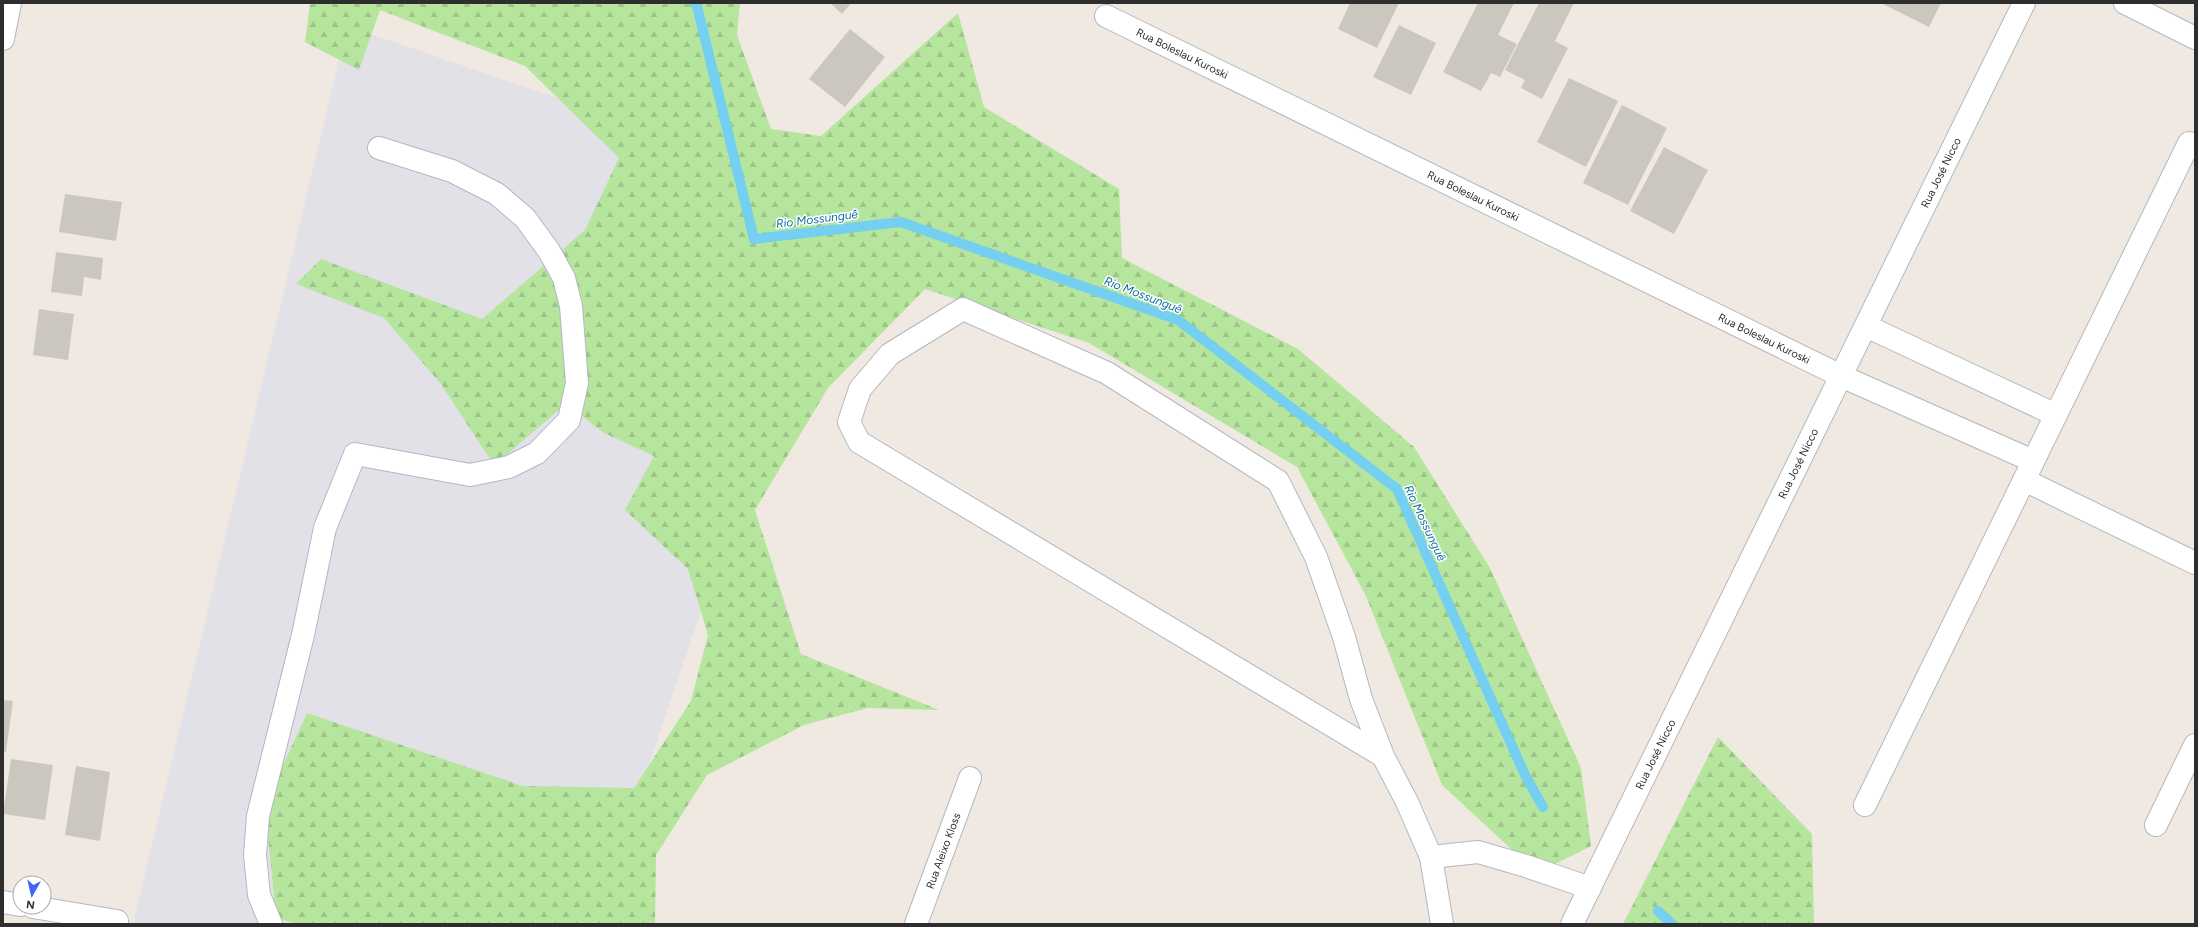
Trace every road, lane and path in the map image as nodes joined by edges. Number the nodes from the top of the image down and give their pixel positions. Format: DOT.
graph roads {
  1 [pos="10,3"];
  2 [pos="2024,3"];
  3 [pos="2125,3"];
  4 [pos="1106,16"];
  5 [pos="2195,38"];
  6 [pos="3,39"];
  7 [pos="2189,143"];
  8 [pos="379,148"];
  9 [pos="1866,326"];
  10 [pos="1841,376"];
  11 [pos="2056,415"];
  12 [pos="2029,471"];
  13 [pos="2195,563"];
  14 [pos="2195,745"];
  15 [pos="1383,756"];
  16 [pos="970,778"];
  17 [pos="1865,805"];
  18 [pos="2156,825"];
  19 [pos="1431,857"];
  20 [pos="1590,888"];
  21 [pos="52,910"];
  22 [pos="116,921"];
  23 [pos="271,924"];
  24 [pos="916,924"];
  25 [pos="1442,924"];
  26 [pos="1572,924"];
  1 -- 6 [label="street"];
  2 -- 9 [label="street, Rua José Nicco"];
  3 -- 5 [label="street"];
  4 -- 10 [label="street, Rua Boleslau Kuroski"];
  7 -- 11 [label="street"];
  8 -- 23 [label="street"];
  9 -- 10 [label="street, Rua José Nicco"];
  9 -- 11 [label="street"];
  10 -- 12 [label="street, Rua Boleslau Kuroski"];
  10 -- 20 [label="street, Rua José Nicco"];
  11 -- 12 [label="street"];
  12 -- 13 [label="street, Rua Boleslau Kuroski"];
  12 -- 17 [label="street"];
  14 -- 18 [label="street"];
  15 -- 15 [label="street"];
  15 -- 19 [label="street"];
  16 -- 24 [label="street, Rua Aleixo Kloss"];
  19 -- 20 [label="street"];
  19 -- 25 [label="street"];
  20 -- 26 [label="street, Rua José Nicco"];
  21 -- 22 [label="street"];
}
